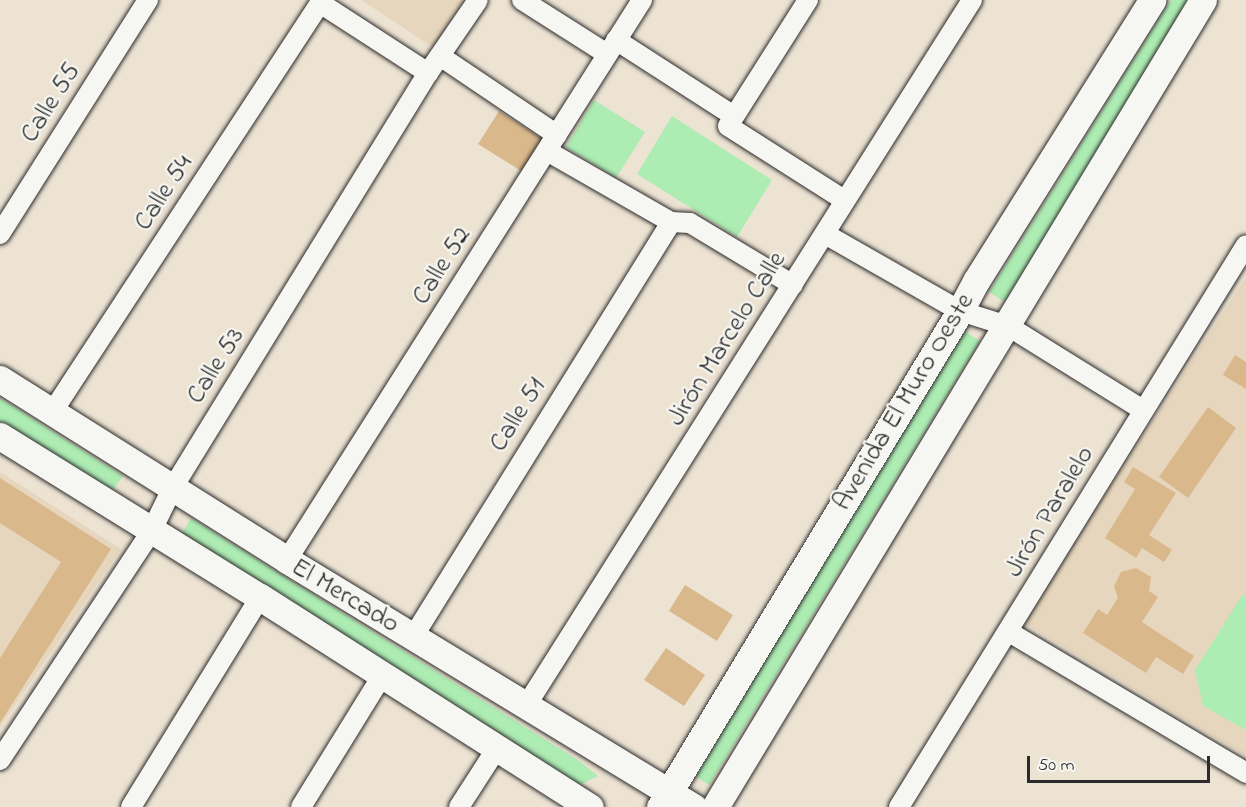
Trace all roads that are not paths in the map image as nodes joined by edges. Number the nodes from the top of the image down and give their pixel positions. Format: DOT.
graph roads {
  1 [pos="148,0"];
  2 [pos="478,0"];
  3 [pos="522,0"];
  4 [pos="642,0"];
  5 [pos="808,0"];
  6 [pos="972,0"];
  7 [pos="1152,0"];
  8 [pos="1203,0"];
  9 [pos="612,47"];
  10 [pos="440,56"];
  11 [pos="428,73"];
  12 [pos="731,121"];
  13 [pos="552,143"];
  14 [pos="844,200"];
  15 [pos="671,222"];
  16 [pos="0,234"];
  17 [pos="825,234"];
  18 [pos="1246,245"];
  19 [pos="793,285"];
  20 [pos="960,311"];
  21 [pos="1008,326"];
  22 [pos="0,379"];
  23 [pos="1143,410"];
  24 [pos="53,411"];
  25 [pos="0,436"];
  26 [pos="172,489"];
  27 [pos="152,530"];
  28 [pos="287,560"];
  29 [pos="260,597"];
  30 [pos="1009,633"];
  31 [pos="413,637"];
  32 [pos="382,675"];
  33 [pos="526,706"];
  34 [pos="497,748"];
  35 [pos="0,760"];
  36 [pos="1246,773"];
  37 [pos="665,799"];
  38 [pos="131,807"];
  39 [pos="302,807"];
  40 [pos="459,807"];
  41 [pos="590,807"];
  42 [pos="694,807"];
  43 [pos="715,807"];
  44 [pos="898,807"];
  1 -- 16 [label="street, Calle 55"];
  2 -- 10 [label="street, Calle 53"];
  3 -- 9 [label="street"];
  4 -- 9 [label="street, Calle 52"];
  5 -- 12 [label="street"];
  6 -- 14 [label="street, Jirón Marcelo Calle"];
  7 -- 20 [label="main road, Avenida El Muro Oeste"];
  8 -- 21 [label="main road, Avenida El Muro Oeste"];
  9 -- 12 [label="street"];
  9 -- 13 [label="street, Calle 52"];
  10 -- 11 [label="street, Calle 53"];
  10 -- 13 [label="street"];
  11 -- 24 [label="street, Calle 54"];
  11 -- 26 [label="street, Calle 53"];
  12 -- 14 [label="street"];
  13 -- 15 [label="street"];
  13 -- 28 [label="street, Calle 52"];
  14 -- 17 [label="street, Jirón Marcelo Calle"];
  15 -- 19 [label="street"];
  15 -- 31 [label="street, Calle 51"];
  17 -- 19 [label="street, Jirón Marcelo Calle"];
  17 -- 20 [label="street"];
  18 -- 23 [label="street, Jirón Paralelo"];
  19 -- 33 [label="street, Jirón Marcelo Calle"];
  20 -- 21 [label="street"];
  20 -- 37 [label="main road, Avenida El Muro Oeste"];
  21 -- 23 [label="street"];
  21 -- 43 [label="main road, Avenida El Muro Oeste"];
  22 -- 24 [label="main road, El Mercado"];
  23 -- 30 [label="street, Jirón Paralelo"];
  24 -- 26 [label="main road, El Mercado"];
  25 -- 27 [label="main road, El Mercado"];
  26 -- 27 [label="street, Calle 53"];
  26 -- 28 [label="main road, El Mercado"];
  27 -- 29 [label="main road, El Mercado"];
  27 -- 35 [label="street, Calle 53"];
  28 -- 31 [label="main road, El Mercado"];
  29 -- 32 [label="main road, El Mercado"];
  29 -- 38 [label="street"];
  30 -- 36 [label="street"];
  30 -- 44 [label="street, Jirón Paralelo"];
  31 -- 33 [label="main road, El Mercado"];
  32 -- 34 [label="main road, El Mercado"];
  32 -- 39 [label="street"];
  33 -- 37 [label="main road, El Mercado"];
  34 -- 40 [label="street"];
  34 -- 41 [label="main road, El Mercado"];
  37 -- 42 [label="main road, El Mercado"];
}
